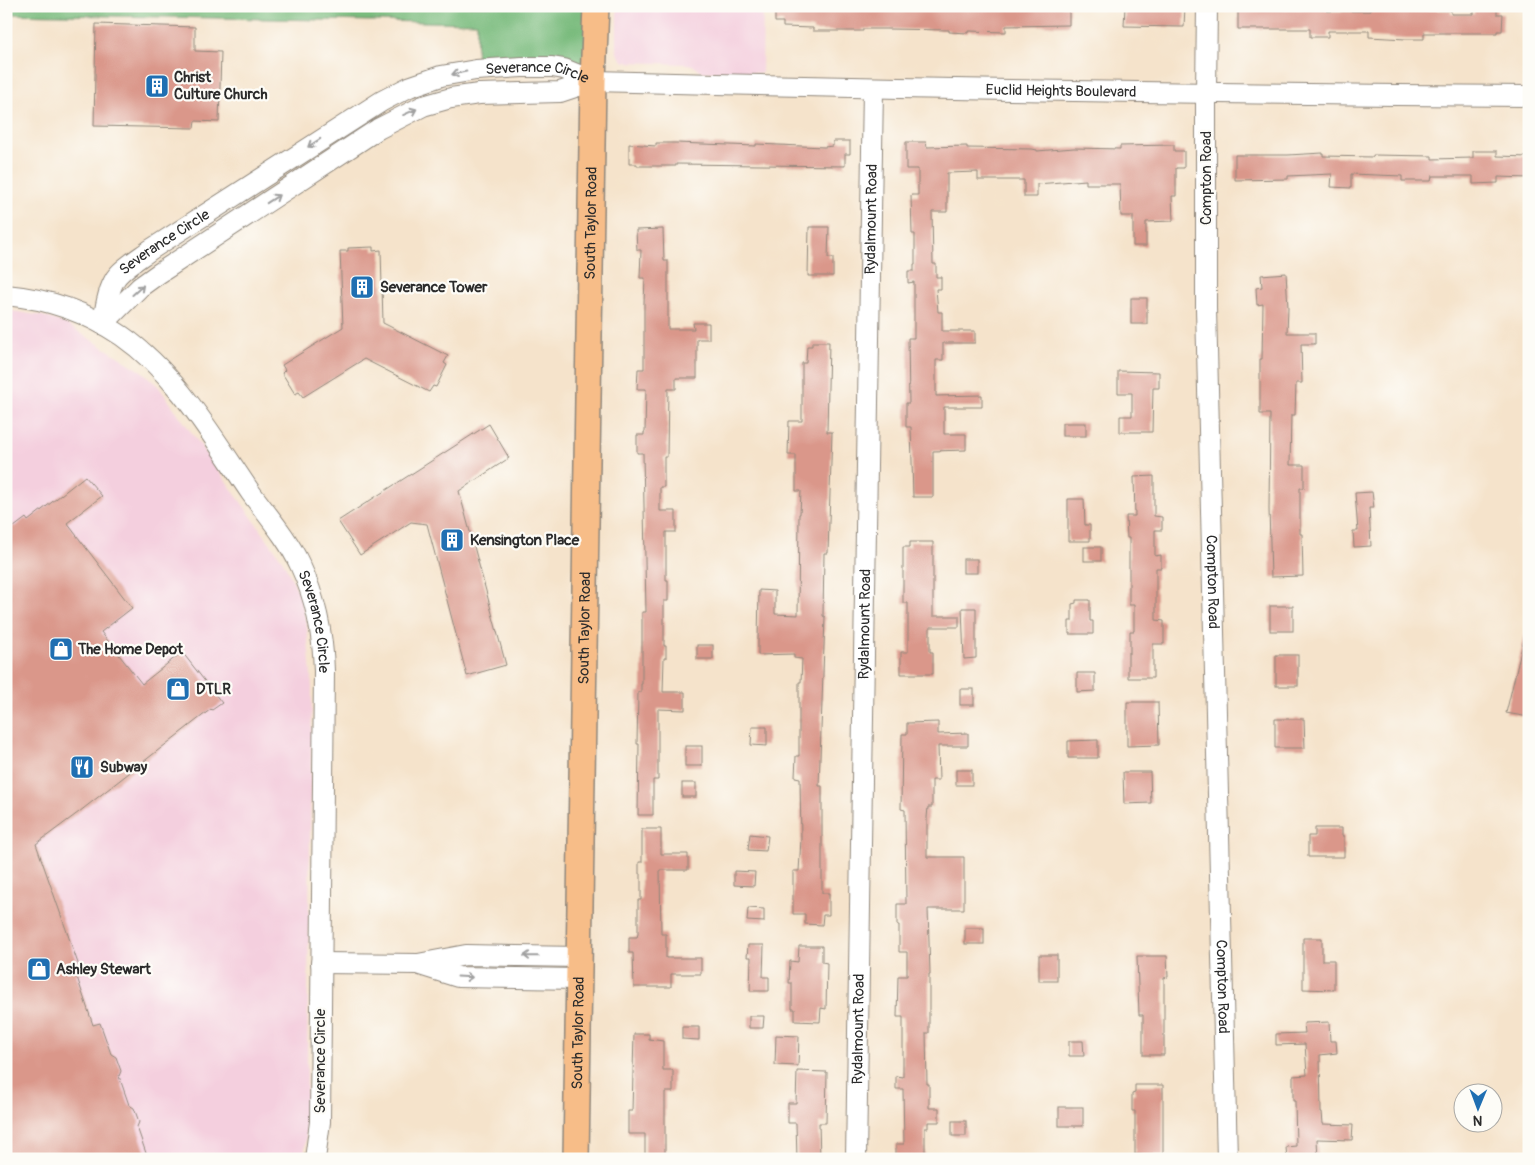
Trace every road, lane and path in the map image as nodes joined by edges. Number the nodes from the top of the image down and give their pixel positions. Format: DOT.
graph roads {
  1 [pos="596,6"];
  2 [pos="1207,6"];
  3 [pos="593,81"];
  4 [pos="873,88"];
  5 [pos="1206,94"];
  6 [pos="1529,96"];
  7 [pos="6,295"];
  8 [pos="103,324"];
  9 [pos="321,963"];
  10 [pos="579,968"];
  11 [pos="315,1159"];
  12 [pos="576,1159"];
  13 [pos="856,1159"];
  14 [pos="1227,1159"];
  1 -- 3 [label="main road, South Taylor Road"];
  2 -- 5 [label="street, Compton Road"];
  3 -- 4 [label="street, Euclid Heights Boulevard"];
  3 -- 8 [label="street, Severance Circle"];
  3 -- 10 [label="main road, South Taylor Road"];
  4 -- 5 [label="street, Euclid Heights Boulevard"];
  4 -- 13 [label="street, Rydalmount Road"];
  5 -- 6 [label="street, Euclid Heights Boulevard"];
  5 -- 14 [label="street, Compton Road"];
  7 -- 8 [label="street, Severance Circle"];
  8 -- 9 [label="street, Severance Circle"];
  9 -- 10 [label="street"];
  9 -- 11 [label="street, Severance Circle"];
  10 -- 12 [label="main road, South Taylor Road"];
}
